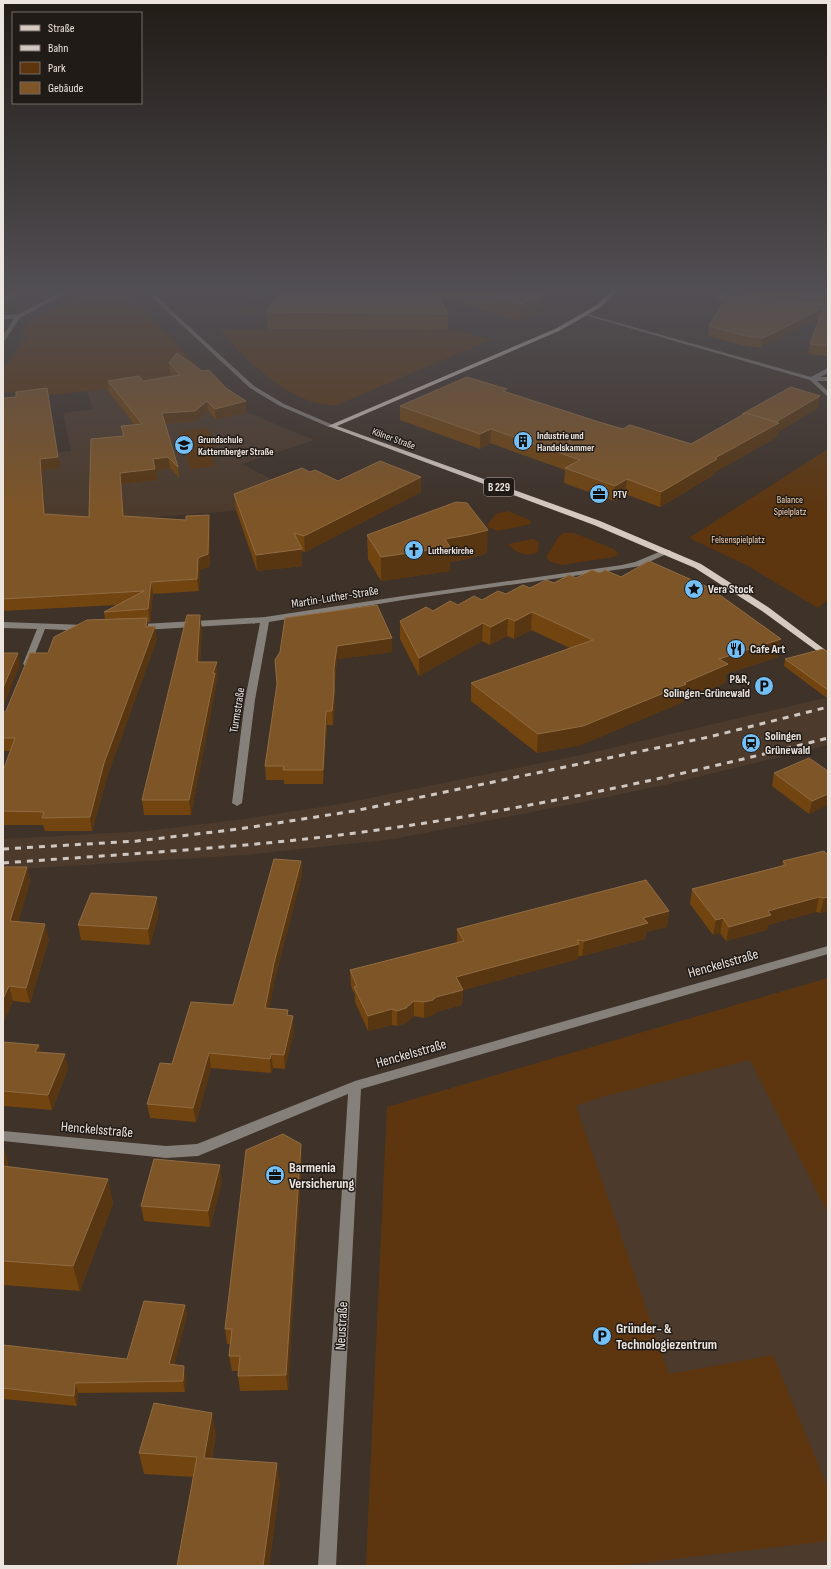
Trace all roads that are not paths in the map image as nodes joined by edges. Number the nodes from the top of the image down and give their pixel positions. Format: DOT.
graph roads {
  1 [pos="225,363"];
  2 [pos="479,363"];
  3 [pos="757,363"];
  4 [pos="828,370"];
  5 [pos="812,379"];
  6 [pos="828,380"];
  7 [pos="828,395"];
  8 [pos="331,426"];
  9 [pos="667,552"];
  10 [pos="265,620"];
  11 [pos="3,624"];
  12 [pos="42,627"];
  13 [pos="134,628"];
  14 [pos="95,629"];
  15 [pos="828,656"];
  16 [pos="22,676"];
  17 [pos="237,803"];
  18 [pos="828,950"];
  19 [pos="355,1086"];
  20 [pos="3,1136"];
  21 [pos="327,1566"];
  1 -- 8 [label="street, Kölner Straße"];
  2 -- 8 [label="main road"];
  3 -- 5 [label="street"];
  4 -- 5 [label="street"];
  5 -- 6 [label="street"];
  5 -- 7 [label="street"];
  8 -- 9 [label="main road, Kölner Straße / B 229"];
  9 -- 10 [label="street, Martin-Luther-Straße"];
  9 -- 15 [label="main road, B 229"];
  10 -- 13 [label="street, Martin-Luther-Straße"];
  10 -- 17 [label="street, Turmstraße"];
  11 -- 12 [label="street"];
  12 -- 14 [label="street"];
  12 -- 16 [label="street"];
  18 -- 19 [label="street, Henckelsstraße"];
  19 -- 20 [label="street, Henckelsstraße"];
  19 -- 21 [label="street, Neustraße"];
}
